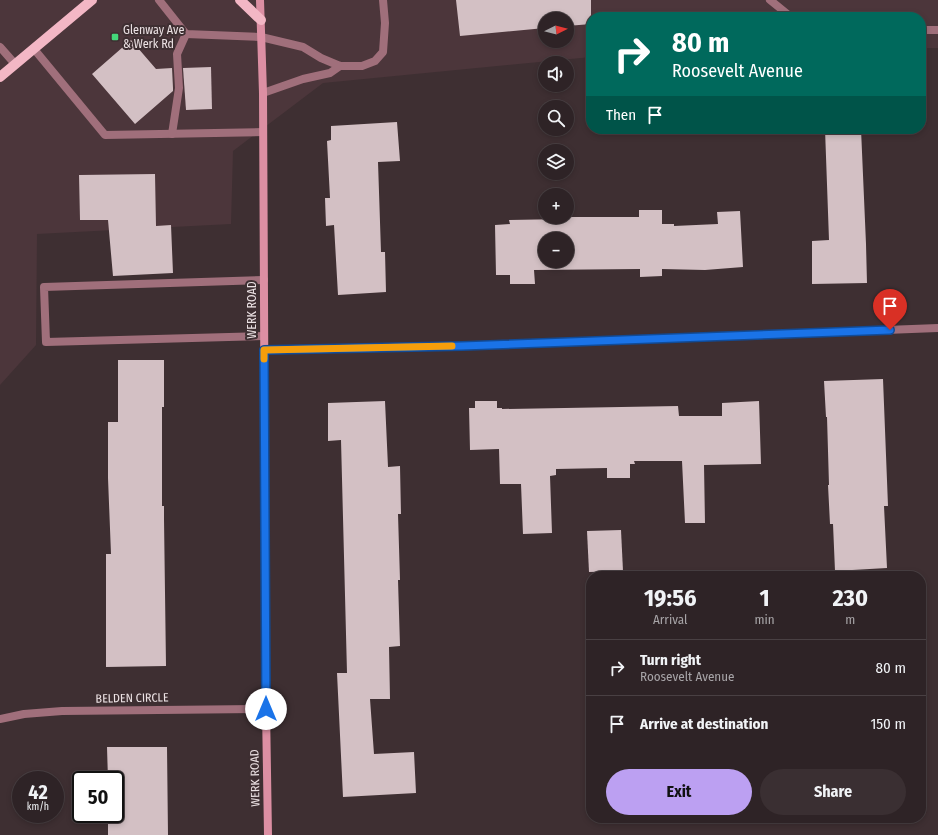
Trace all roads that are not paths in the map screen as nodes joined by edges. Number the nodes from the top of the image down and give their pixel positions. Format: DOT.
graph roads {
  1 [pos="92,0"];
  2 [pos="159,0"];
  3 [pos="240,0"];
  4 [pos="260,0"];
  5 [pos="383,0"];
  6 [pos="770,0"];
  7 [pos="785,12"];
  8 [pos="261,20"];
  9 [pos="926,30"];
  10 [pos="938,30"];
  11 [pos="186,34"];
  12 [pos="261,38"];
  13 [pos="0,47"];
  14 [pos="34,49"];
  15 [pos="15,64"];
  16 [pos="340,66"];
  17 [pos="0,77"];
  18 [pos="263,93"];
  19 [pos="263,132"];
  20 [pos="172,134"];
  21 [pos="264,280"];
  22 [pos="938,328"];
  23 [pos="264,336"];
  24 [pos="264,350"];
  25 [pos="266,709"];
  26 [pos="0,719"];
  27 [pos="268,835"];
  1 -- 14 [label="main road"];
  2 -- 11 [label="street"];
  3 -- 8 [label="main road"];
  4 -- 8 [label="main road, WERK ROAD"];
  5 -- 16 [label="street"];
  6 -- 7 [label="street"];
  8 -- 12 [label="main road, WERK ROAD"];
  9 -- 10 [label="street"];
  11 -- 12 [label="street"];
  11 -- 20 [label="street"];
  12 -- 16 [label="street"];
  12 -- 18 [label="main road, WERK ROAD"];
  13 -- 15 [label="street"];
  14 -- 15 [label="main road"];
  14 -- 20 [label="street"];
  15 -- 17 [label="main road"];
  16 -- 18 [label="street"];
  18 -- 19 [label="main road, WERK ROAD"];
  19 -- 20 [label="street"];
  19 -- 21 [label="main road, WERK ROAD"];
  21 -- 23 [label="main road, WERK ROAD"];
  21 -- 23 [label="street"];
  22 -- 24 [label="street"];
  23 -- 24 [label="main road, WERK ROAD"];
  24 -- 25 [label="main road, WERK ROAD"];
  25 -- 26 [label="street, BELDEN CIRCLE"];
  25 -- 27 [label="main road, WERK ROAD"];
}
